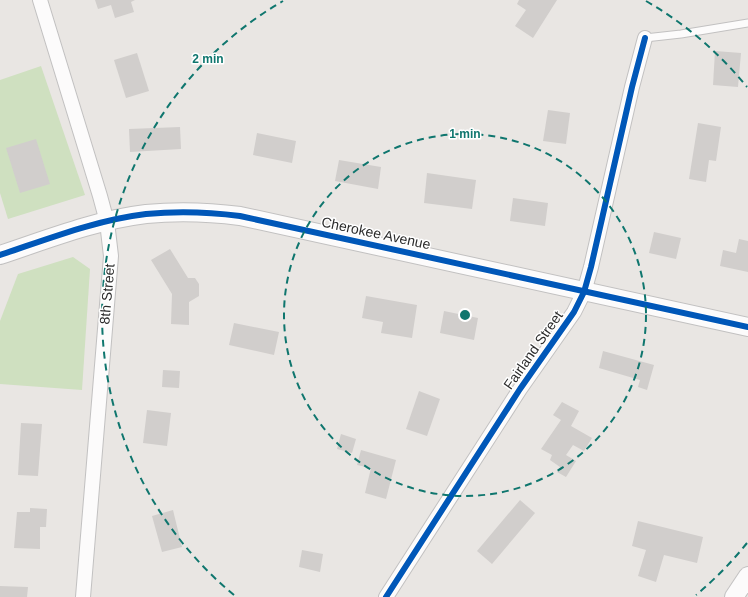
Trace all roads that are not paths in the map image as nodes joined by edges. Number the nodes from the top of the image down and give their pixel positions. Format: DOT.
graph roads {
  1 [pos="40,0"];
  2 [pos="748,23"];
  3 [pos="645,38"];
  4 [pos="107,222"];
  5 [pos="0,255"];
  6 [pos="584,292"];
  7 [pos="748,327"];
  8 [pos="748,576"];
  9 [pos="739,595"];
  10 [pos="83,597"];
  11 [pos="386,597"];
  1 -- 4 [label="street, 8th Street"];
  2 -- 3 [label="lane"];
  3 -- 6 [label="street, Fairland Street"];
  4 -- 5 [label="street, Cherokee Avenue"];
  4 -- 6 [label="street, Cherokee Avenue"];
  4 -- 10 [label="street, 8th Street"];
  6 -- 7 [label="street, Cherokee Avenue"];
  6 -- 11 [label="street, Fairland Street"];
  8 -- 9 [label="street"];
}
